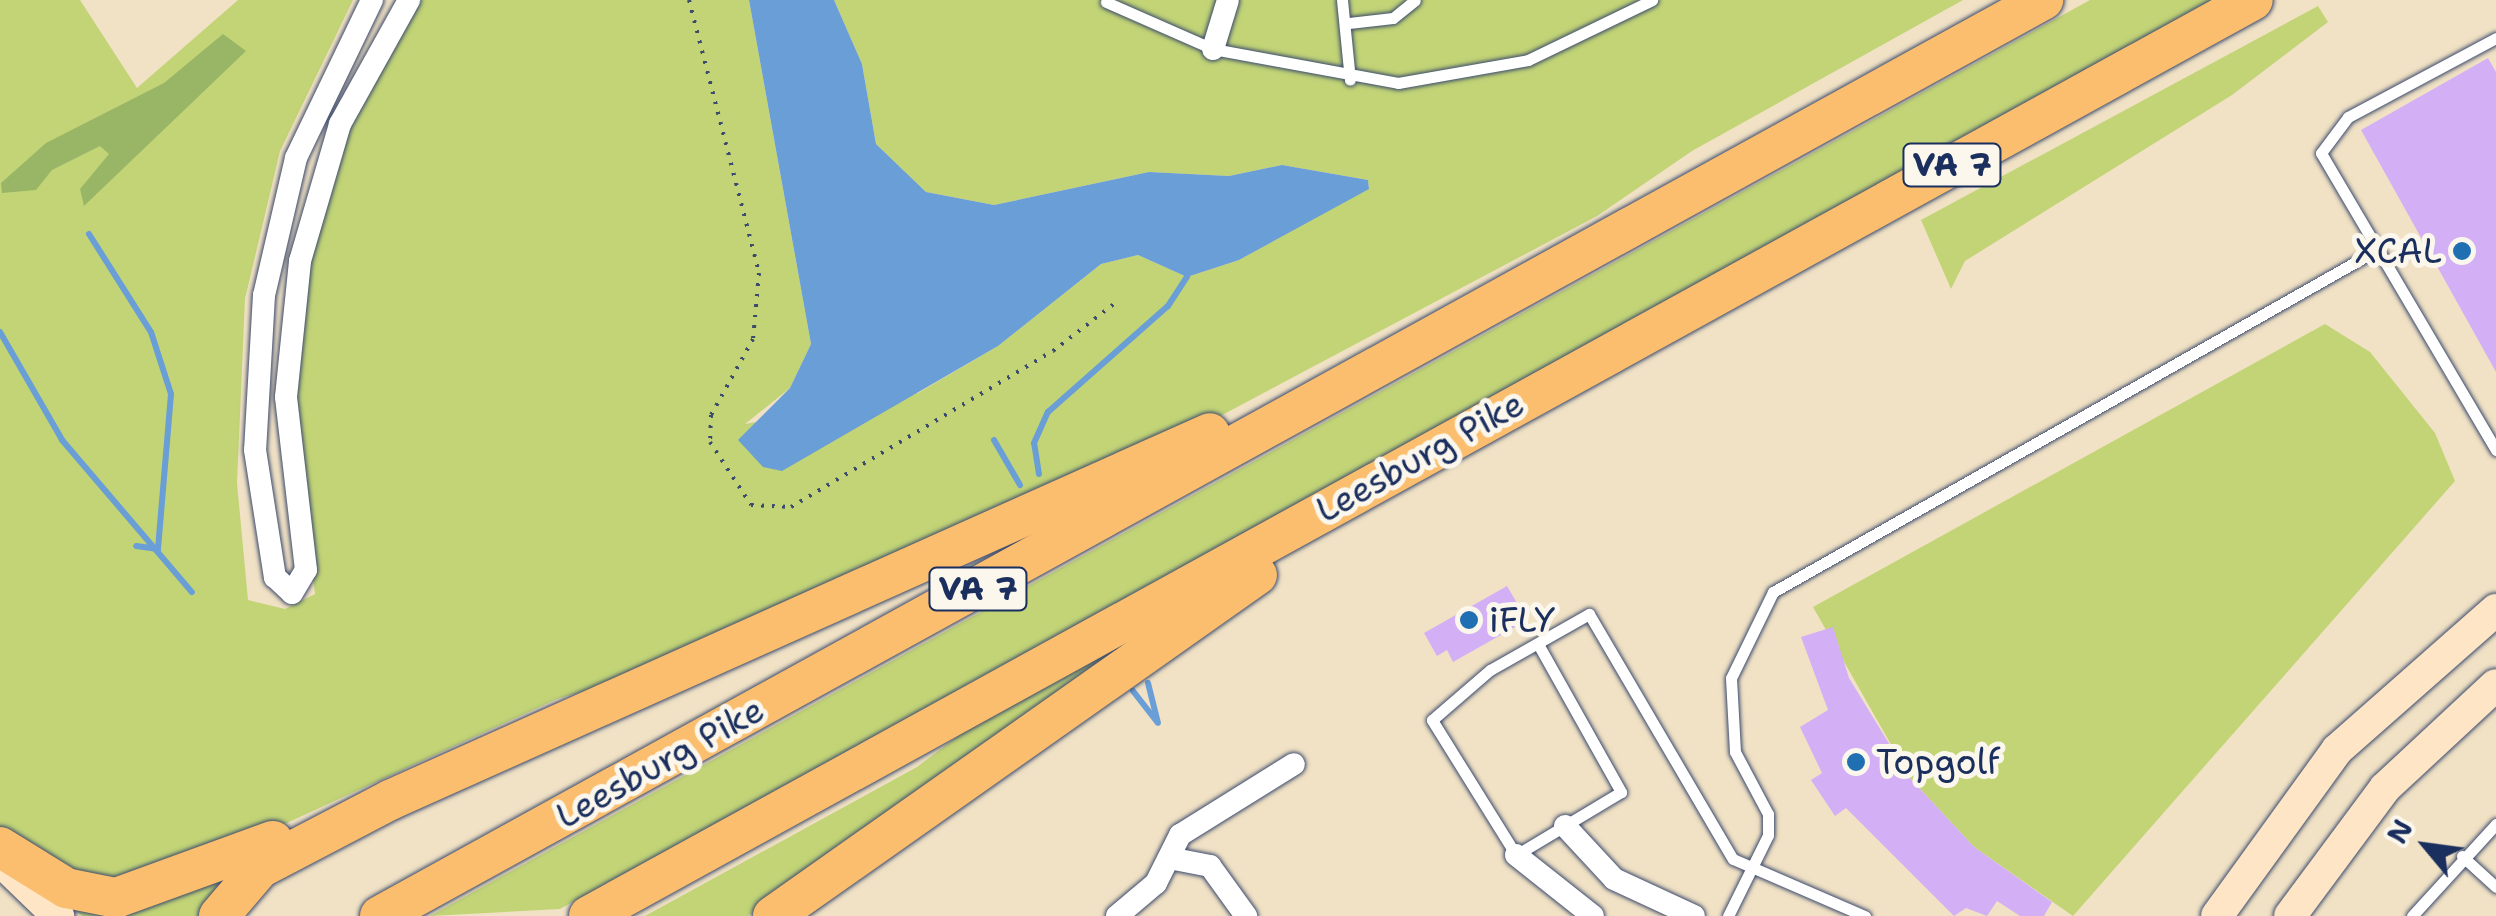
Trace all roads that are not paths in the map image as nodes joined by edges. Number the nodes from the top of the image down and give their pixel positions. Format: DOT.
graph roads {
  1 [pos="372,0"];
  2 [pos="409,0"];
  3 [pos="1228,0"];
  4 [pos="1342,0"];
  5 [pos="1416,0"];
  6 [pos="1652,0"];
  7 [pos="2043,0"];
  8 [pos="2253,0"];
  9 [pos="1106,2"];
  10 [pos="1349,24"];
  11 [pos="2496,38"];
  12 [pos="1213,49"];
  13 [pos="1350,80"];
  14 [pos="2375,251"];
  15 [pos="1574,258"];
  16 [pos="1651,331"];
  17 [pos="2495,444"];
  18 [pos="2496,610"];
  19 [pos="1538,644"];
  20 [pos="2496,686"];
  21 [pos="1294,764"];
  22 [pos="390,800"];
  23 [pos="2496,824"];
  24 [pos="1564,826"];
  25 [pos="0,848"];
  26 [pos="1516,854"];
  27 [pos="2462,856"];
  28 [pos="1169,858"];
  29 [pos="0,860"];
  30 [pos="1751,870"];
  31 [pos="2496,887"];
  32 [pos="58,916"];
  33 [pos="219,916"];
  34 [pos="380,916"];
  35 [pos="588,916"];
  36 [pos="774,916"];
  37 [pos="1117,916"];
  38 [pos="1246,916"];
  39 [pos="1593,916"];
  40 [pos="1694,916"];
  41 [pos="1728,916"];
  42 [pos="1865,916"];
  43 [pos="2217,916"];
  44 [pos="2290,916"];
  45 [pos="2412,916"];
  1 -- 2 [label="street"];
  3 -- 12 [label="street"];
  4 -- 10 [label="lane"];
  5 -- 10 [label="lane"];
  6 -- 13 [label="lane"];
  7 -- 15 [label="highway, Leesburg Pike / VA 7"];
  8 -- 16 [label="highway, Leesburg Pike / VA 7"];
  9 -- 12 [label="lane"];
  10 -- 13 [label="lane"];
  11 -- 14 [label="lane"];
  12 -- 13 [label="lane"];
  14 -- 17 [label="lane"];
  14 -- 30 [label="lane"];
  15 -- 22 [label="highway"];
  15 -- 34 [label="highway, Leesburg Pike / VA 7"];
  16 -- 35 [label="highway, Leesburg Pike / VA 7"];
  16 -- 36 [label="highway"];
  18 -- 43 [label="main road"];
  19 -- 24 [label="lane"];
  19 -- 26 [label="lane"];
  19 -- 30 [label="lane"];
  20 -- 44 [label="main road"];
  21 -- 28 [label="street"];
  22 -- 25 [label="highway"];
  22 -- 33 [label="highway"];
  23 -- 27 [label="lane"];
  24 -- 26 [label="lane"];
  24 -- 40 [label="street"];
  26 -- 39 [label="street"];
  27 -- 31 [label="lane"];
  27 -- 45 [label="lane"];
  28 -- 37 [label="street"];
  28 -- 38 [label="street"];
  29 -- 32 [label="main road"];
  30 -- 41 [label="lane"];
  30 -- 42 [label="lane"];
}
